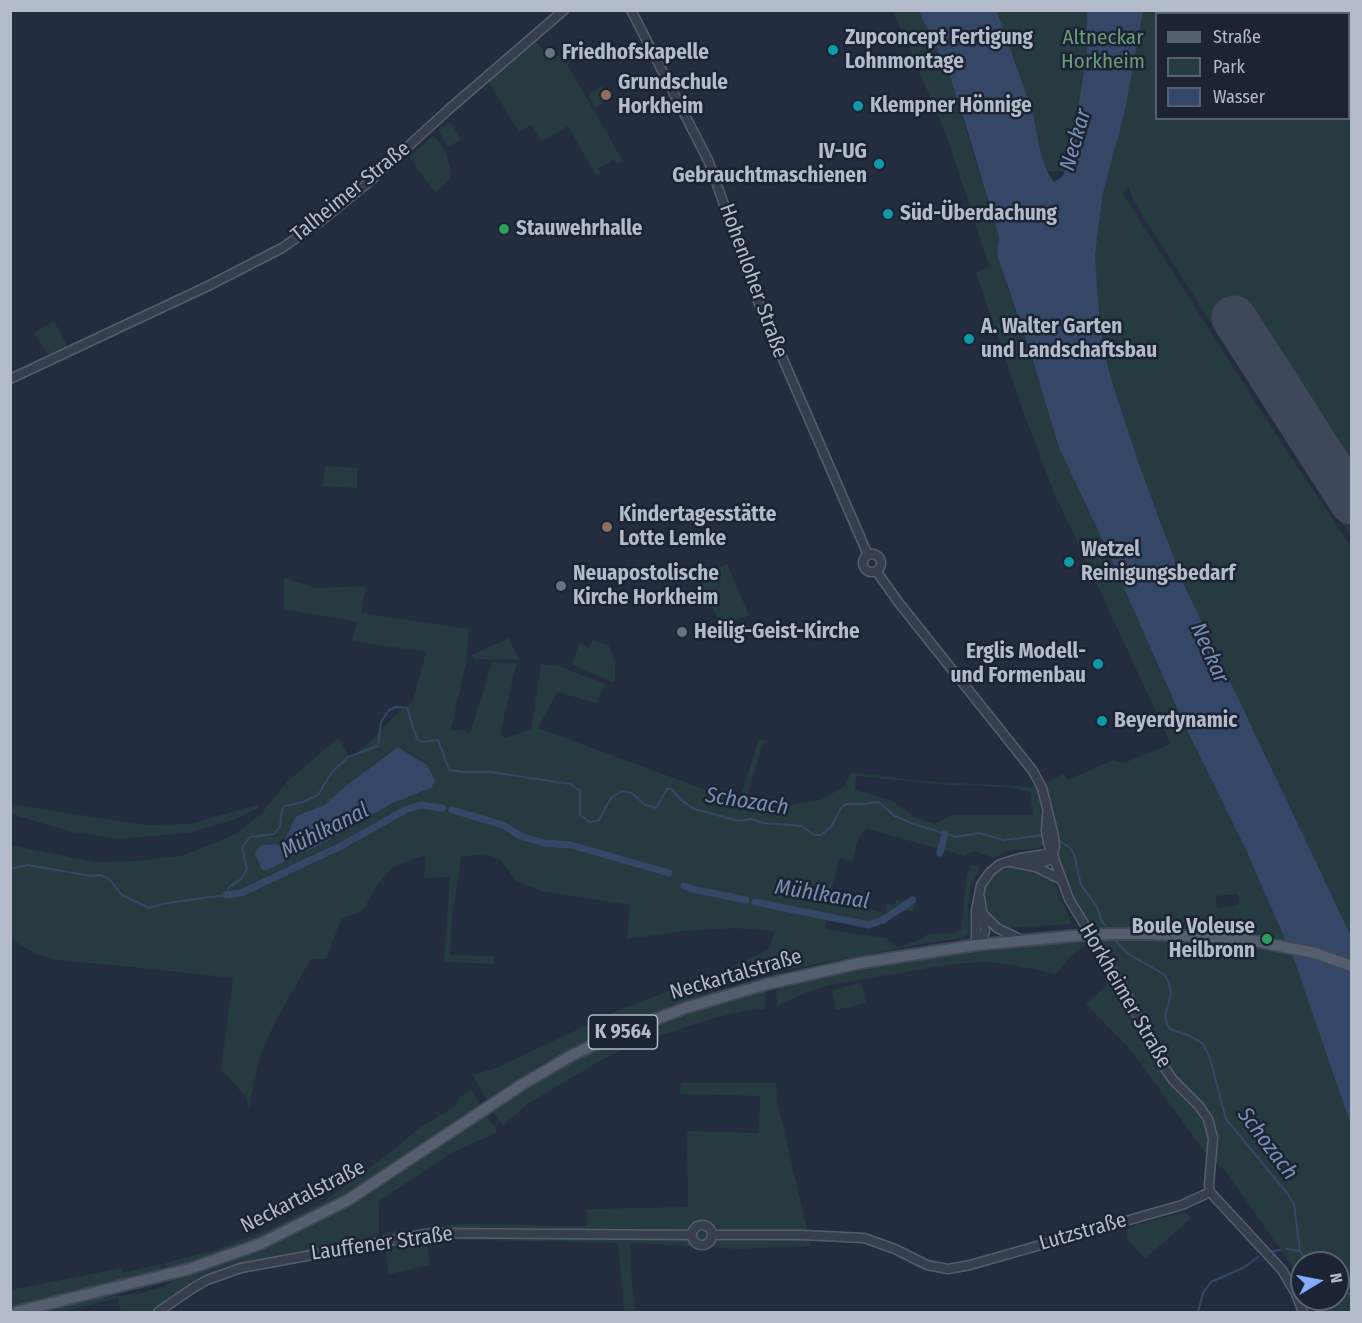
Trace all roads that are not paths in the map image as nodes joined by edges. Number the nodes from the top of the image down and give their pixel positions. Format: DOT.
graph roads {
  1 [pos="564,10"];
  2 [pos="631,10"];
  3 [pos="11,378"];
  4 [pos="868,555"];
  5 [pos="877,572"];
  6 [pos="1038,778"];
  7 [pos="1053,850"];
  8 [pos="1008,862"];
  9 [pos="1028,864"];
  10 [pos="1060,879"];
  11 [pos="979,895"];
  12 [pos="984,915"];
  13 [pos="1022,940"];
  14 [pos="976,945"];
  15 [pos="1352,966"];
  16 [pos="1210,1192"];
  17 [pos="692,1235"];
  18 [pos="713,1235"];
  19 [pos="955,1268"];
  20 [pos="16,1312"];
  21 [pos="158,1312"];
  22 [pos="1303,1312"];
  1 -- 3 [label="street, Talheimer Straße"];
  2 -- 4 [label="street, Hohenloher Straße"];
  4 -- 5 [label="street, Hohenloher Straße"];
  4 -- 5 [label="street, Hohenloher Straße"];
  5 -- 6 [label="street, Hohenloher Straße"];
  6 -- 7 [label="street, Horkheimer Straße"];
  7 -- 8 [label="street"];
  7 -- 9 [label="street"];
  7 -- 10 [label="street, Horkheimer Straße"];
  8 -- 9 [label="street"];
  8 -- 11 [label="street"];
  9 -- 10 [label="street"];
  10 -- 16 [label="street, Horkheimer Straße"];
  11 -- 12 [label="street"];
  11 -- 14 [label="street"];
  12 -- 13 [label="street"];
  12 -- 14 [label="street"];
  13 -- 14 [label="main road, Neckartalstraße / K 9564"];
  13 -- 15 [label="main road, Neckartalstraße / K 9564, bridge"];
  14 -- 20 [label="main road, Neckartalstraße / K 9564"];
  16 -- 19 [label="street, Lutzstraße"];
  16 -- 22 [label="street"];
  17 -- 18 [label="street, Lauffener Straße"];
  17 -- 18 [label="street, Lauffener Straße"];
  17 -- 21 [label="street, Lauffener Straße"];
  18 -- 19 [label="street, Lauffener Straße"];
}
